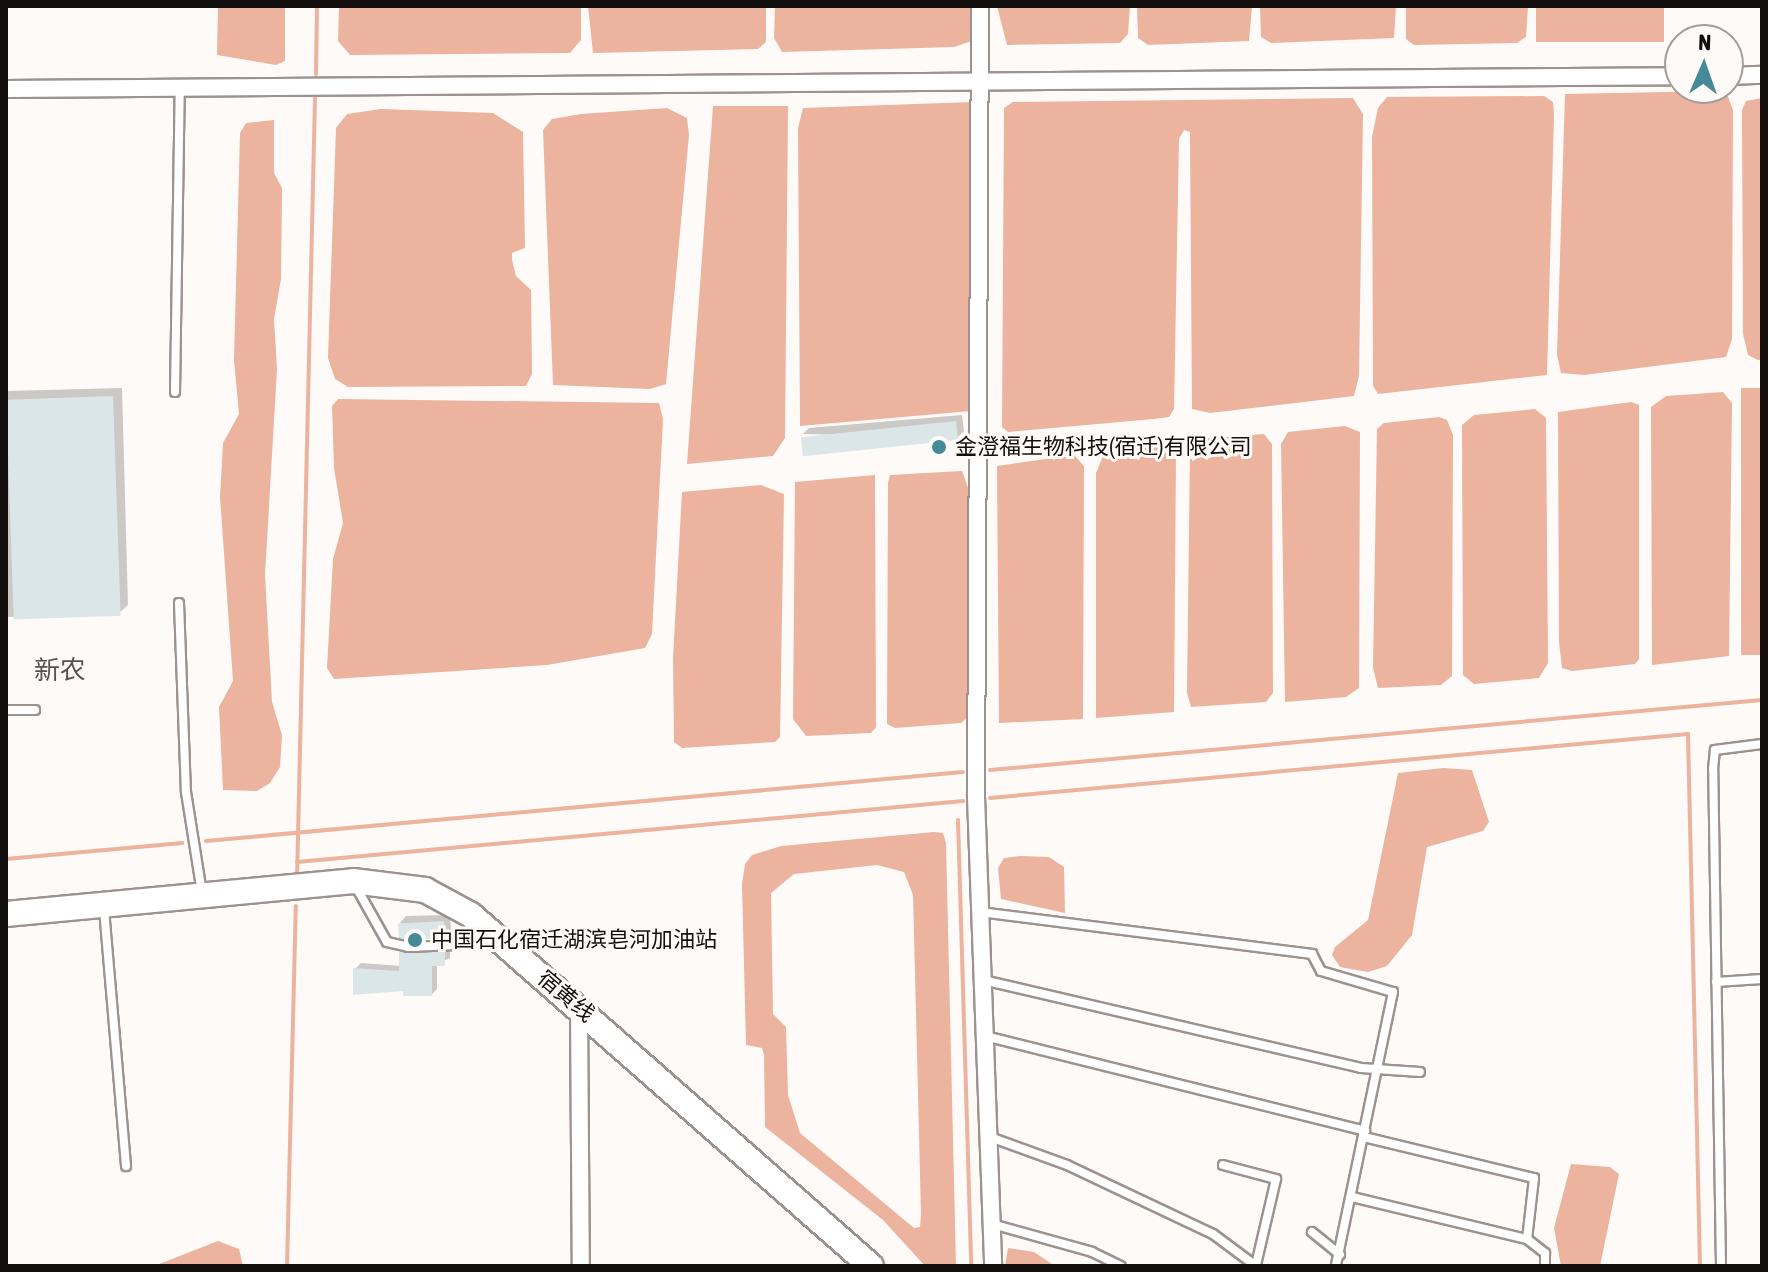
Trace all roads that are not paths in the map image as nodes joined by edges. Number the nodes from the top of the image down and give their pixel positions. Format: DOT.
graph roads {
  1 [pos="980,6"];
  2 [pos="1664,76"];
  3 [pos="979,80"];
  4 [pos="180,87"];
  5 [pos="6,89"];
  6 [pos="175,392"];
  7 [pos="179,603"];
  8 [pos="6,710"];
  9 [pos="35,710"];
  10 [pos="1762,744"];
  11 [pos="353,881"];
  12 [pos="202,894"];
  13 [pos="103,904"];
  14 [pos="980,912"];
  15 [pos="6,914"];
  16 [pos="491,933"];
  17 [pos="1762,979"];
  18 [pos="983,980"];
  19 [pos="1716,982"];
  20 [pos="579,1007"];
  21 [pos="985,1036"];
  22 [pos="1377,1071"];
  23 [pos="1420,1072"];
  24 [pos="1365,1134"];
  25 [pos="989,1136"];
  26 [pos="1223,1165"];
  27 [pos="126,1166"];
  28 [pos="1352,1197"];
  29 [pos="992,1224"];
  30 [pos="1312,1232"];
  31 [pos="1527,1239"];
  32 [pos="1340,1255"];
  33 [pos="581,1266"];
  34 [pos="871,1266"];
  35 [pos="993,1266"];
  36 [pos="1121,1266"];
  37 [pos="1256,1266"];
  38 [pos="1336,1266"];
  39 [pos="1545,1266"];
  40 [pos="1721,1266"];
  1 -- 3 [label="street"];
  2 -- 3 [label="street"];
  3 -- 4 [label="street"];
  3 -- 14 [label="street"];
  4 -- 5 [label="street"];
  4 -- 6 [label="lane"];
  7 -- 12 [label="lane"];
  8 -- 9 [label="lane"];
  10 -- 19 [label="lane"];
  11 -- 12 [label="main road, 宿黄线"];
  11 -- 16 [label="main road, 宿黄线"];
  11 -- 16 [label="lane"];
  12 -- 13 [label="main road, 宿黄线"];
  13 -- 15 [label="main road, 宿黄线"];
  13 -- 27 [label="lane"];
  14 -- 18 [label="street"];
  14 -- 22 [label="lane"];
  16 -- 20 [label="main road, 宿黄线"];
  17 -- 19 [label="lane"];
  18 -- 21 [label="street"];
  18 -- 22 [label="lane"];
  19 -- 40 [label="lane"];
  20 -- 33 [label="street"];
  20 -- 34 [label="main road, 宿黄线"];
  21 -- 24 [label="lane"];
  21 -- 25 [label="street"];
  22 -- 23 [label="lane"];
  22 -- 24 [label="lane"];
  24 -- 28 [label="lane"];
  24 -- 31 [label="lane"];
  25 -- 29 [label="street"];
  25 -- 37 [label="lane"];
  26 -- 37 [label="lane"];
  28 -- 31 [label="lane"];
  28 -- 32 [label="lane"];
  29 -- 35 [label="street"];
  29 -- 36 [label="lane"];
  30 -- 32 [label="lane"];
  31 -- 39 [label="lane"];
  32 -- 38 [label="lane"];
}
